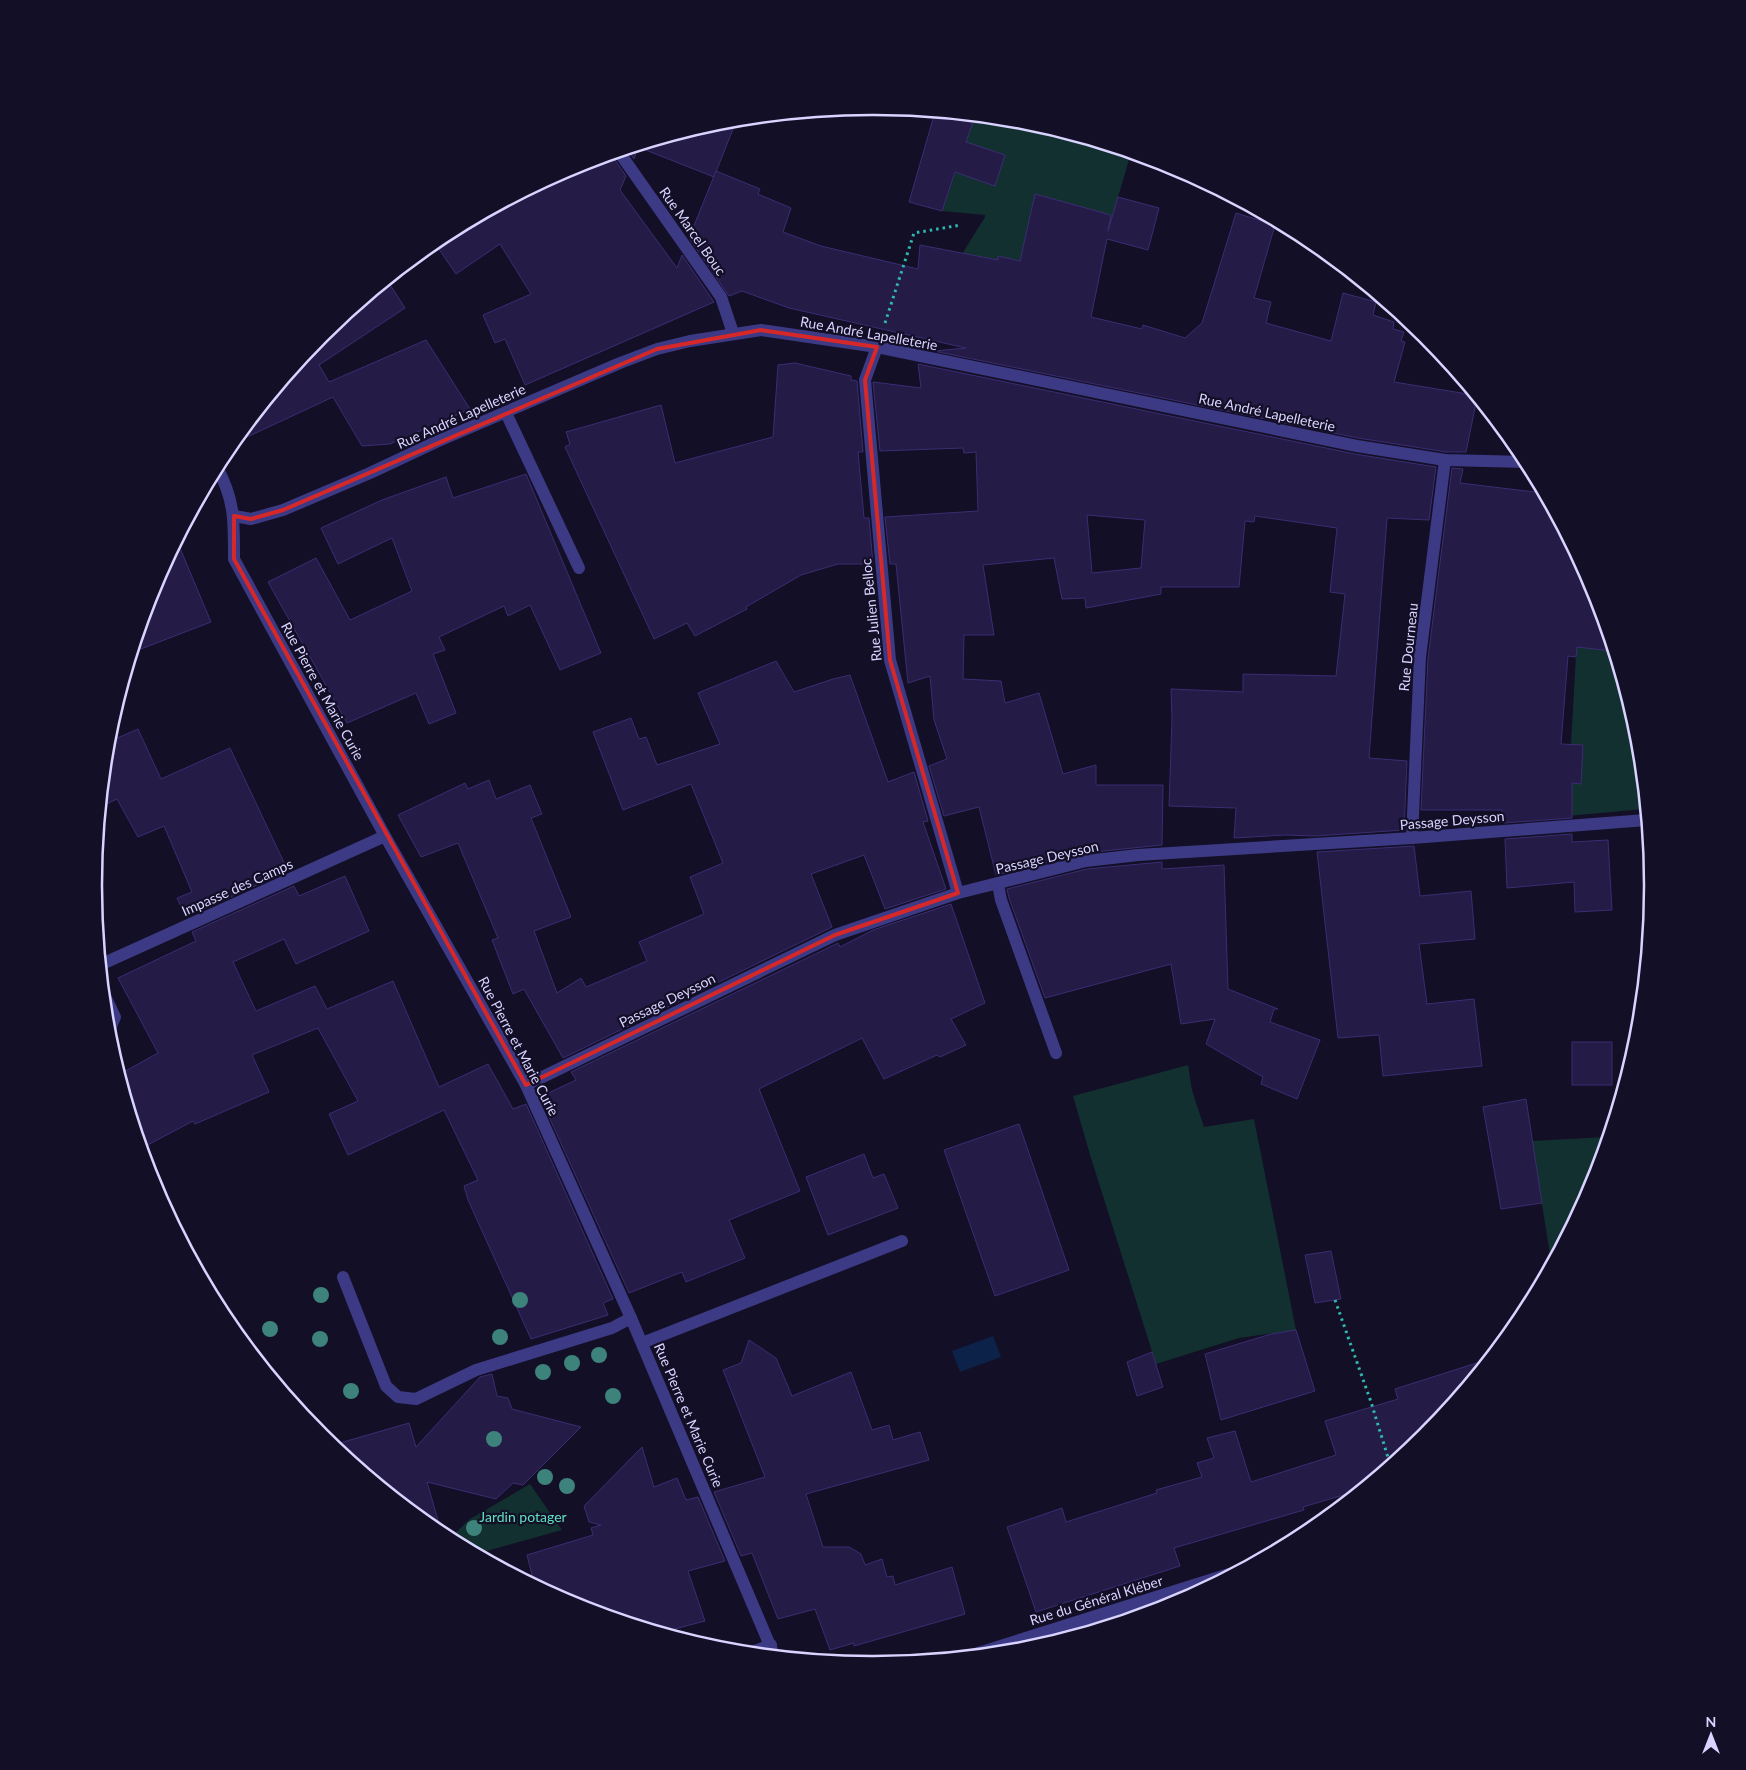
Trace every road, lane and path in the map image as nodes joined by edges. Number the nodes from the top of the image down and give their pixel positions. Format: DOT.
graph roads {
  1 [pos="622,156"];
  2 [pos="960,225"];
  3 [pos="733,333"];
  4 [pos="877,347"];
  5 [pos="506,413"];
  6 [pos="1445,460"];
  7 [pos="1517,462"];
  8 [pos="221,475"];
  9 [pos="234,516"];
  10 [pos="579,568"];
  11 [pos="1641,820"];
  12 [pos="385,836"];
  13 [pos="1412,838"];
  14 [pos="998,884"];
  15 [pos="958,893"];
  16 [pos="107,962"];
  17 [pos="1056,1053"];
  18 [pos="526,1085"];
  19 [pos="902,1241"];
  20 [pos="342,1277"];
  21 [pos="1335,1300"];
  22 [pos="631,1318"];
  23 [pos="642,1343"];
  24 [pos="1388,1458"];
  25 [pos="1196,1584"];
  26 [pos="1004,1644"];
  27 [pos="773,1649"];
  1 -- 3 [label="street, Rue Marcel Bouc"];
  2 -- 4 [label="path"];
  3 -- 4 [label="street, Rue André Lapelleterie"];
  3 -- 5 [label="street, Rue André Lapelleterie"];
  4 -- 6 [label="street, Rue André Lapelleterie"];
  4 -- 15 [label="street, Rue Julien Belloc"];
  5 -- 9 [label="street, Rue André Lapelleterie"];
  5 -- 10 [label="street"];
  6 -- 7 [label="street, Rue André Lapelleterie"];
  6 -- 13 [label="street, Rue Dourneau"];
  8 -- 9 [label="street, Rue Pierre et Marie Curie"];
  9 -- 12 [label="street, Rue Pierre et Marie Curie"];
  11 -- 13 [label="street, Passage Deysson"];
  12 -- 16 [label="street, Impasse des Camps"];
  12 -- 18 [label="street, Rue Pierre et Marie Curie"];
  13 -- 14 [label="street, Passage Deysson"];
  14 -- 15 [label="street, Passage Deysson"];
  14 -- 17 [label="street"];
  15 -- 18 [label="street, Passage Deysson"];
  18 -- 22 [label="street, Rue Pierre et Marie Curie"];
  19 -- 23 [label="street"];
  20 -- 22 [label="street"];
  21 -- 24 [label="path"];
  22 -- 23 [label="street, Rue Pierre et Marie Curie"];
  23 -- 27 [label="street, Rue Pierre et Marie Curie"];
  25 -- 26 [label="street, Rue du Général Kléber"];
}
